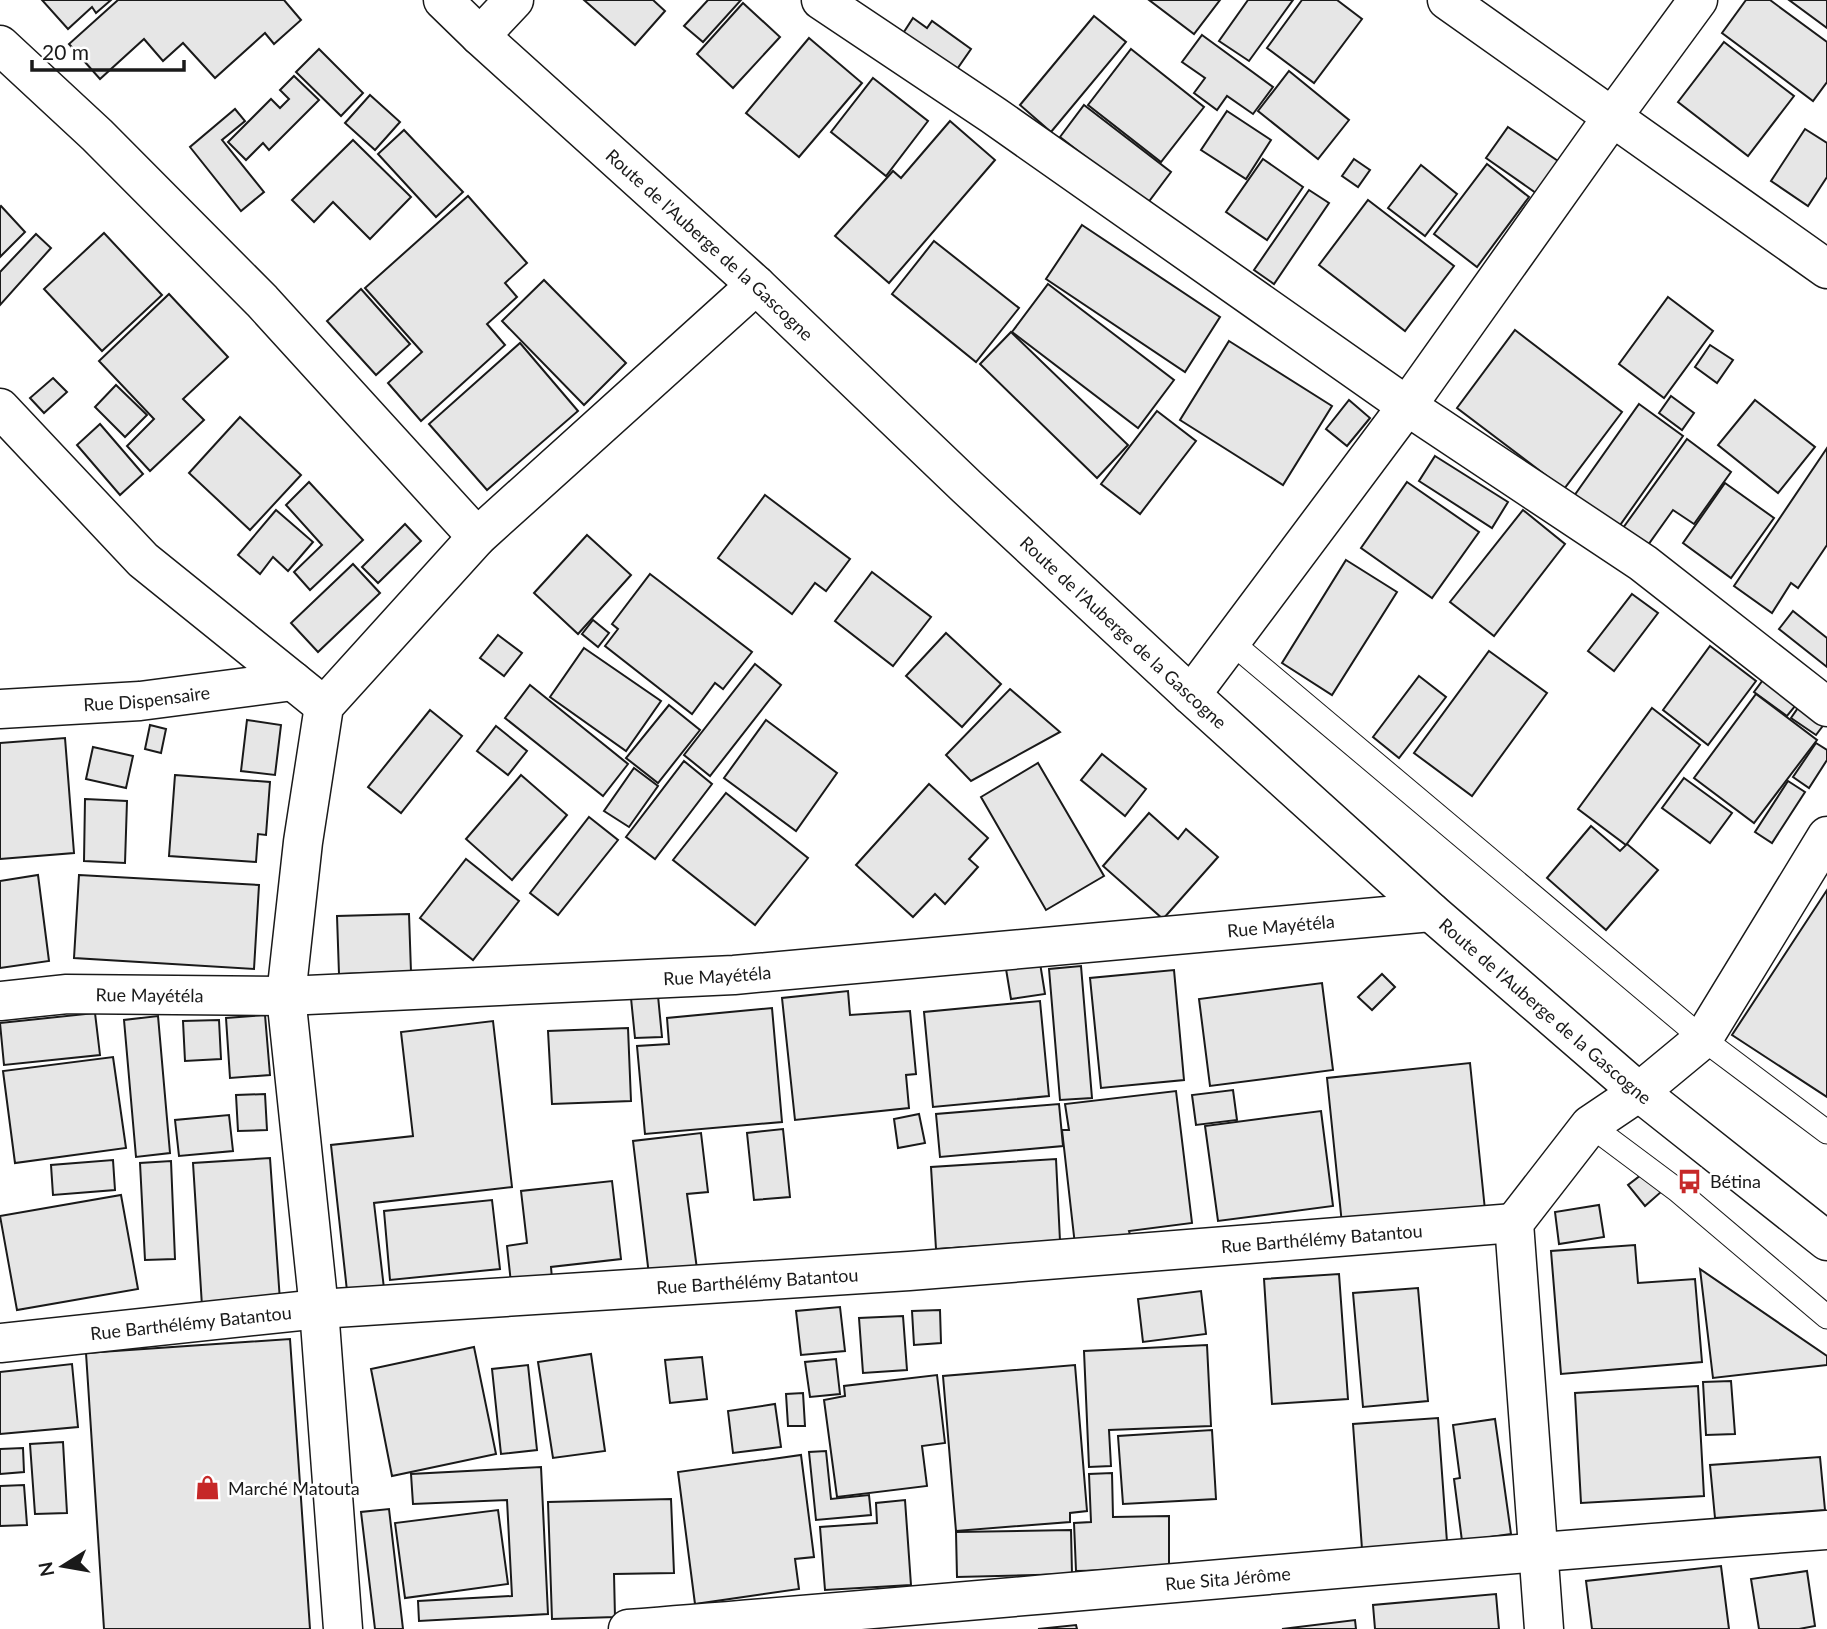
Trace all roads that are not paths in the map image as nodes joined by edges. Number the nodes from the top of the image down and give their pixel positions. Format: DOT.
graph roads {
  1 [pos="443,0"];
  2 [pos="514,0"];
  3 [pos="821,0"];
  4 [pos="1698,0"];
  5 [pos="1465,5"];
  6 [pos="480,36"];
  7 [pos="0,45"];
  8 [pos="1613,116"];
  9 [pos="1827,269"];
  10 [pos="756,285"];
  11 [pos="1407,406"];
  12 [pos="0,408"];
  13 [pos="477,537"];
  14 [pos="1231,642"];
  15 [pos="293,681"];
  16 [pos="1191,695"];
  17 [pos="324,706"];
  18 [pos="1827,707"];
  19 [pos="0,709"];
  20 [pos="1827,836"];
  21 [pos="1431,912"];
  22 [pos="286,996"];
  23 [pos="0,1001"];
  24 [pos="1703,1039"];
  25 [pos="1639,1092"];
  26 [pos="1590,1125"];
  27 [pos="1827,1132"];
  28 [pos="1514,1223"];
  29 [pos="1827,1241"];
  30 [pos="1824,1309"];
  31 [pos="319,1310"];
  32 [pos="0,1343"];
  33 [pos="1827,1530"];
  34 [pos="1538,1550"];
  35 [pos="343,1629"];
  36 [pos="628,1629"];
  37 [pos="1544,1629"];
  1 -- 6 [label="street, Route de l'Auberge de la Gascogne"];
  2 -- 6 [label="street"];
  3 -- 11 [label="street"];
  4 -- 8 [label="street"];
  5 -- 8 [label="street"];
  6 -- 10 [label="street, Route de l'Auberge de la Gascogne"];
  7 -- 13 [label="street"];
  8 -- 9 [label="street"];
  8 -- 11 [label="street"];
  10 -- 13 [label="street"];
  10 -- 16 [label="street, Route de l'Auberge de la Gascogne"];
  11 -- 14 [label="street"];
  11 -- 18 [label="street"];
  12 -- 15 [label="street"];
  13 -- 17 [label="street"];
  14 -- 16 [label="street"];
  14 -- 24 [label="lane"];
  15 -- 17 [label="street"];
  15 -- 19 [label="street, Rue Dispensaire"];
  16 -- 21 [label="street, Route de l'Auberge de la Gascogne"];
  17 -- 22 [label="street"];
  20 -- 24 [label="street"];
  21 -- 22 [label="street, Rue Mayétéla"];
  21 -- 25 [label="street, Route de l'Auberge de la Gascogne"];
  22 -- 23 [label="street, Rue Mayétéla"];
  22 -- 31 [label="street"];
  24 -- 25 [label="street"];
  24 -- 27 [label="lane"];
  25 -- 26 [label="street"];
  25 -- 29 [label="street, Route de l'Auberge de la Gascogne"];
  26 -- 28 [label="street"];
  26 -- 30 [label="lane"];
  28 -- 31 [label="street, Rue Barthélémy Batantou"];
  28 -- 34 [label="street"];
  31 -- 32 [label="street, Rue Barthélémy Batantou"];
  31 -- 35 [label="street"];
  33 -- 34 [label="street, Rue Sita Jérôme"];
  34 -- 36 [label="street, Rue Sita Jérôme"];
  34 -- 37 [label="street"];
}
